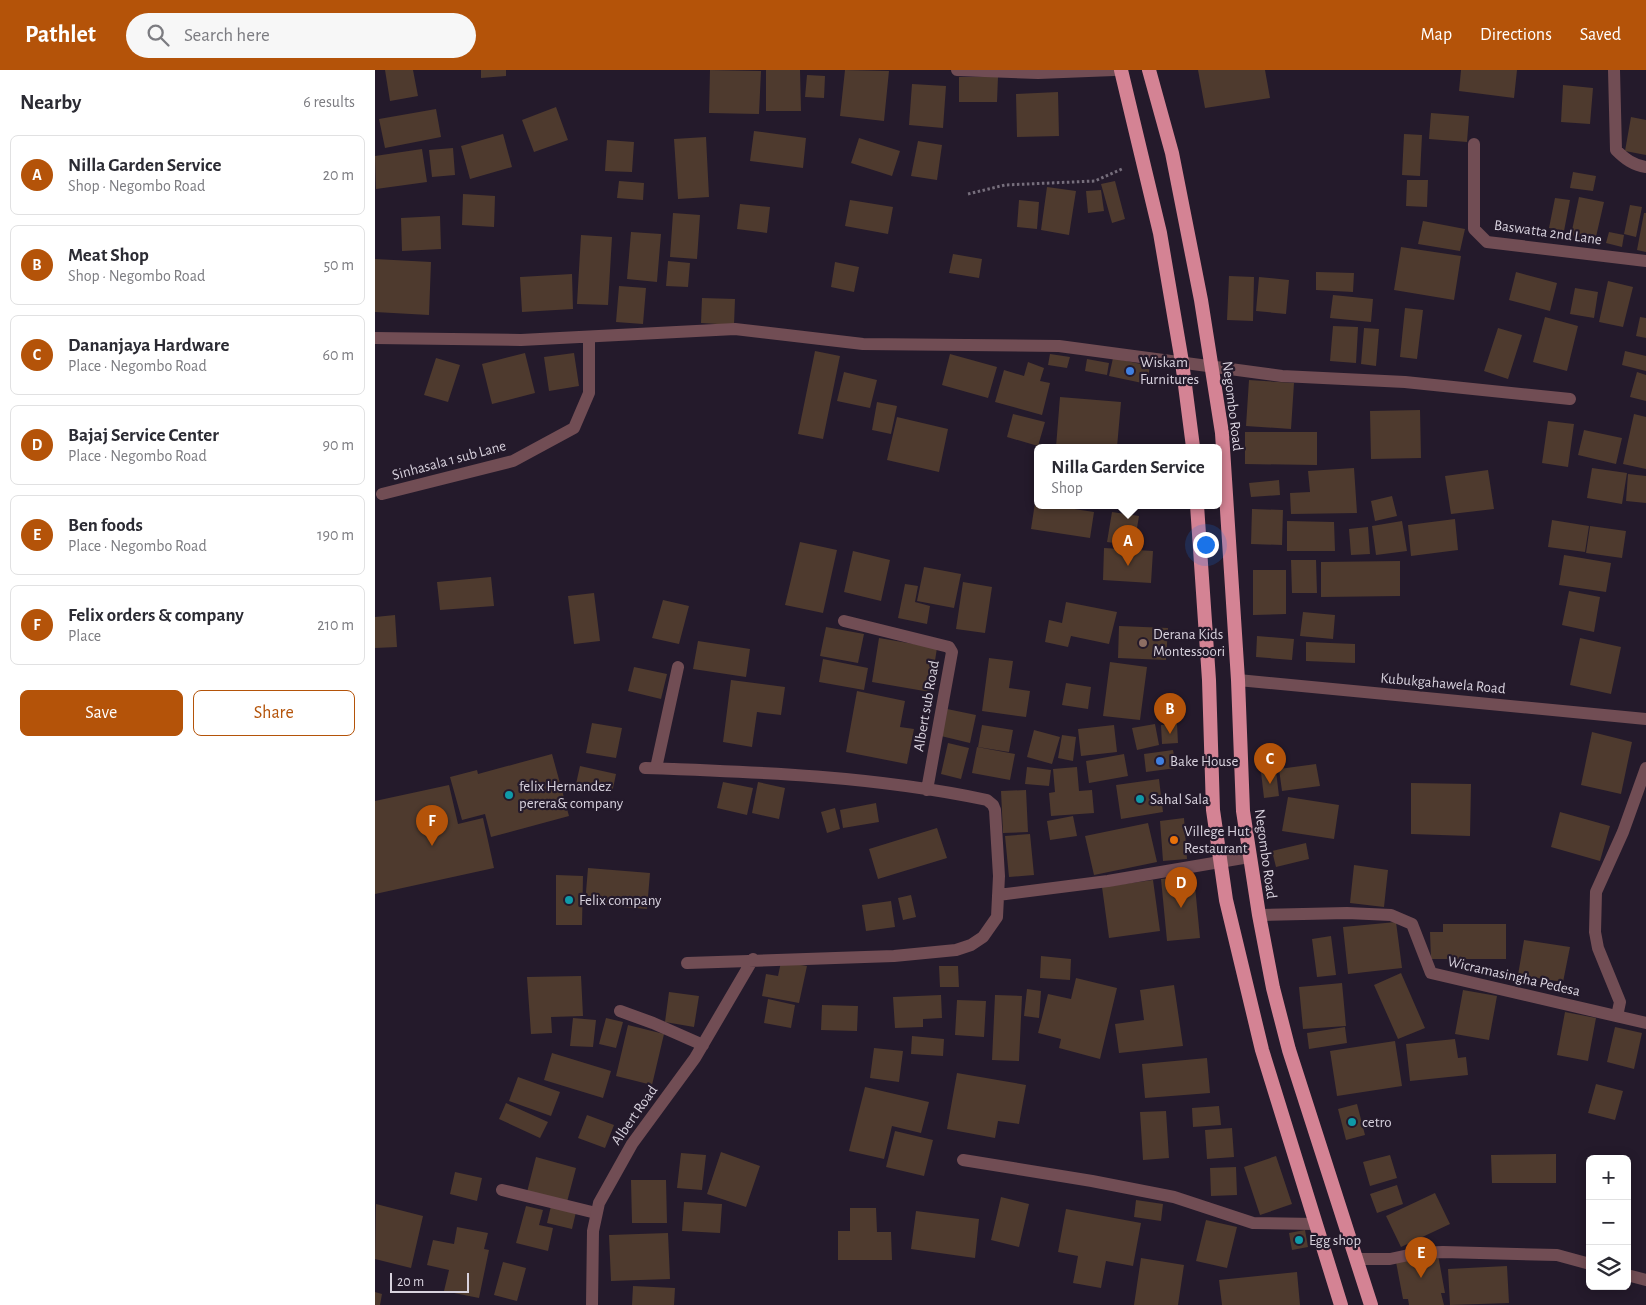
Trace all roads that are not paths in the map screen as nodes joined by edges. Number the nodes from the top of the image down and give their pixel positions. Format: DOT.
graph roads {
  1 [pos="957,70"];
  2 [pos="1114,70"];
  3 [pos="1121,70"];
  4 [pos="1149,70"];
  5 [pos="1614,70"];
  6 [pos="1474,144"];
  7 [pos="1646,167"];
  8 [pos="1646,261"];
  9 [pos="589,337"];
  10 [pos="375,338"];
  11 [pos="1182,362"];
  12 [pos="1211,367"];
  13 [pos="1570,399"];
  14 [pos="1193,444"];
  15 [pos="1222,444"];
  16 [pos="1222,448"];
  17 [pos="382,494"];
  18 [pos="1197,509"];
  19 [pos="844,621"];
  20 [pos="677,667"];
  21 [pos="1238,680"];
  22 [pos="1646,719"];
  23 [pos="1646,768"];
  24 [pos="927,790"];
  25 [pos="1249,857"];
  26 [pos="1220,861"];
  27 [pos="998,895"];
  28 [pos="1259,915"];
  29 [pos="753,959"];
  30 [pos="687,963"];
  31 [pos="619,1011"];
  32 [pos="1617,1016"];
  33 [pos="1646,1023"];
  34 [pos="703,1045"];
  35 [pos="963,1160"];
  36 [pos="502,1190"];
  37 [pos="596,1214"];
  38 [pos="1316,1224"];
  39 [pos="1357,1259"];
  40 [pos="1586,1263"];
  41 [pos="1631,1276"];
  42 [pos="1646,1280"];
  43 [pos="592,1305"];
  44 [pos="1341,1305"];
  45 [pos="1371,1305"];
  1 -- 2 [label="street"];
  3 -- 11 [label="highway"];
  4 -- 12 [label="highway, Negombo Road"];
  5 -- 7 [label="street"];
  6 -- 8 [label="street, Baswatta 2nd Lane"];
  9 -- 10 [label="street"];
  9 -- 11 [label="street"];
  9 -- 17 [label="street, Sinhasala 1 sub Lane"];
  11 -- 12 [label="street"];
  11 -- 14 [label="highway"];
  12 -- 13 [label="street"];
  12 -- 15 [label="highway, Negombo Road"];
  16 -- 21 [label="highway, Negombo Road"];
  18 -- 26 [label="highway"];
  19 -- 24 [label="street, Albert sub Road"];
  20 -- 24 [label="street"];
  21 -- 22 [label="street, Kubukgahawela Road"];
  21 -- 25 [label="highway, Negombo Road"];
  23 -- 32 [label="street"];
  24 -- 27 [label="street"];
  25 -- 26 [label="street"];
  25 -- 28 [label="highway, Negombo Road"];
  26 -- 27 [label="street"];
  26 -- 38 [label="highway"];
  27 -- 29 [label="street"];
  28 -- 32 [label="street, Wicramasingha Pedesa"];
  28 -- 39 [label="highway, Negombo Road"];
  29 -- 30 [label="street"];
  29 -- 34 [label="street, Albert Road"];
  31 -- 34 [label="street"];
  32 -- 33 [label="street, Wicramasingha Pedesa"];
  34 -- 37 [label="street, Albert Road"];
  35 -- 38 [label="street"];
  36 -- 37 [label="street"];
  37 -- 43 [label="street, Albert Road"];
  38 -- 44 [label="highway"];
  39 -- 40 [label="street"];
  39 -- 45 [label="highway, Negombo Road"];
  41 -- 42 [label="street"];
}
